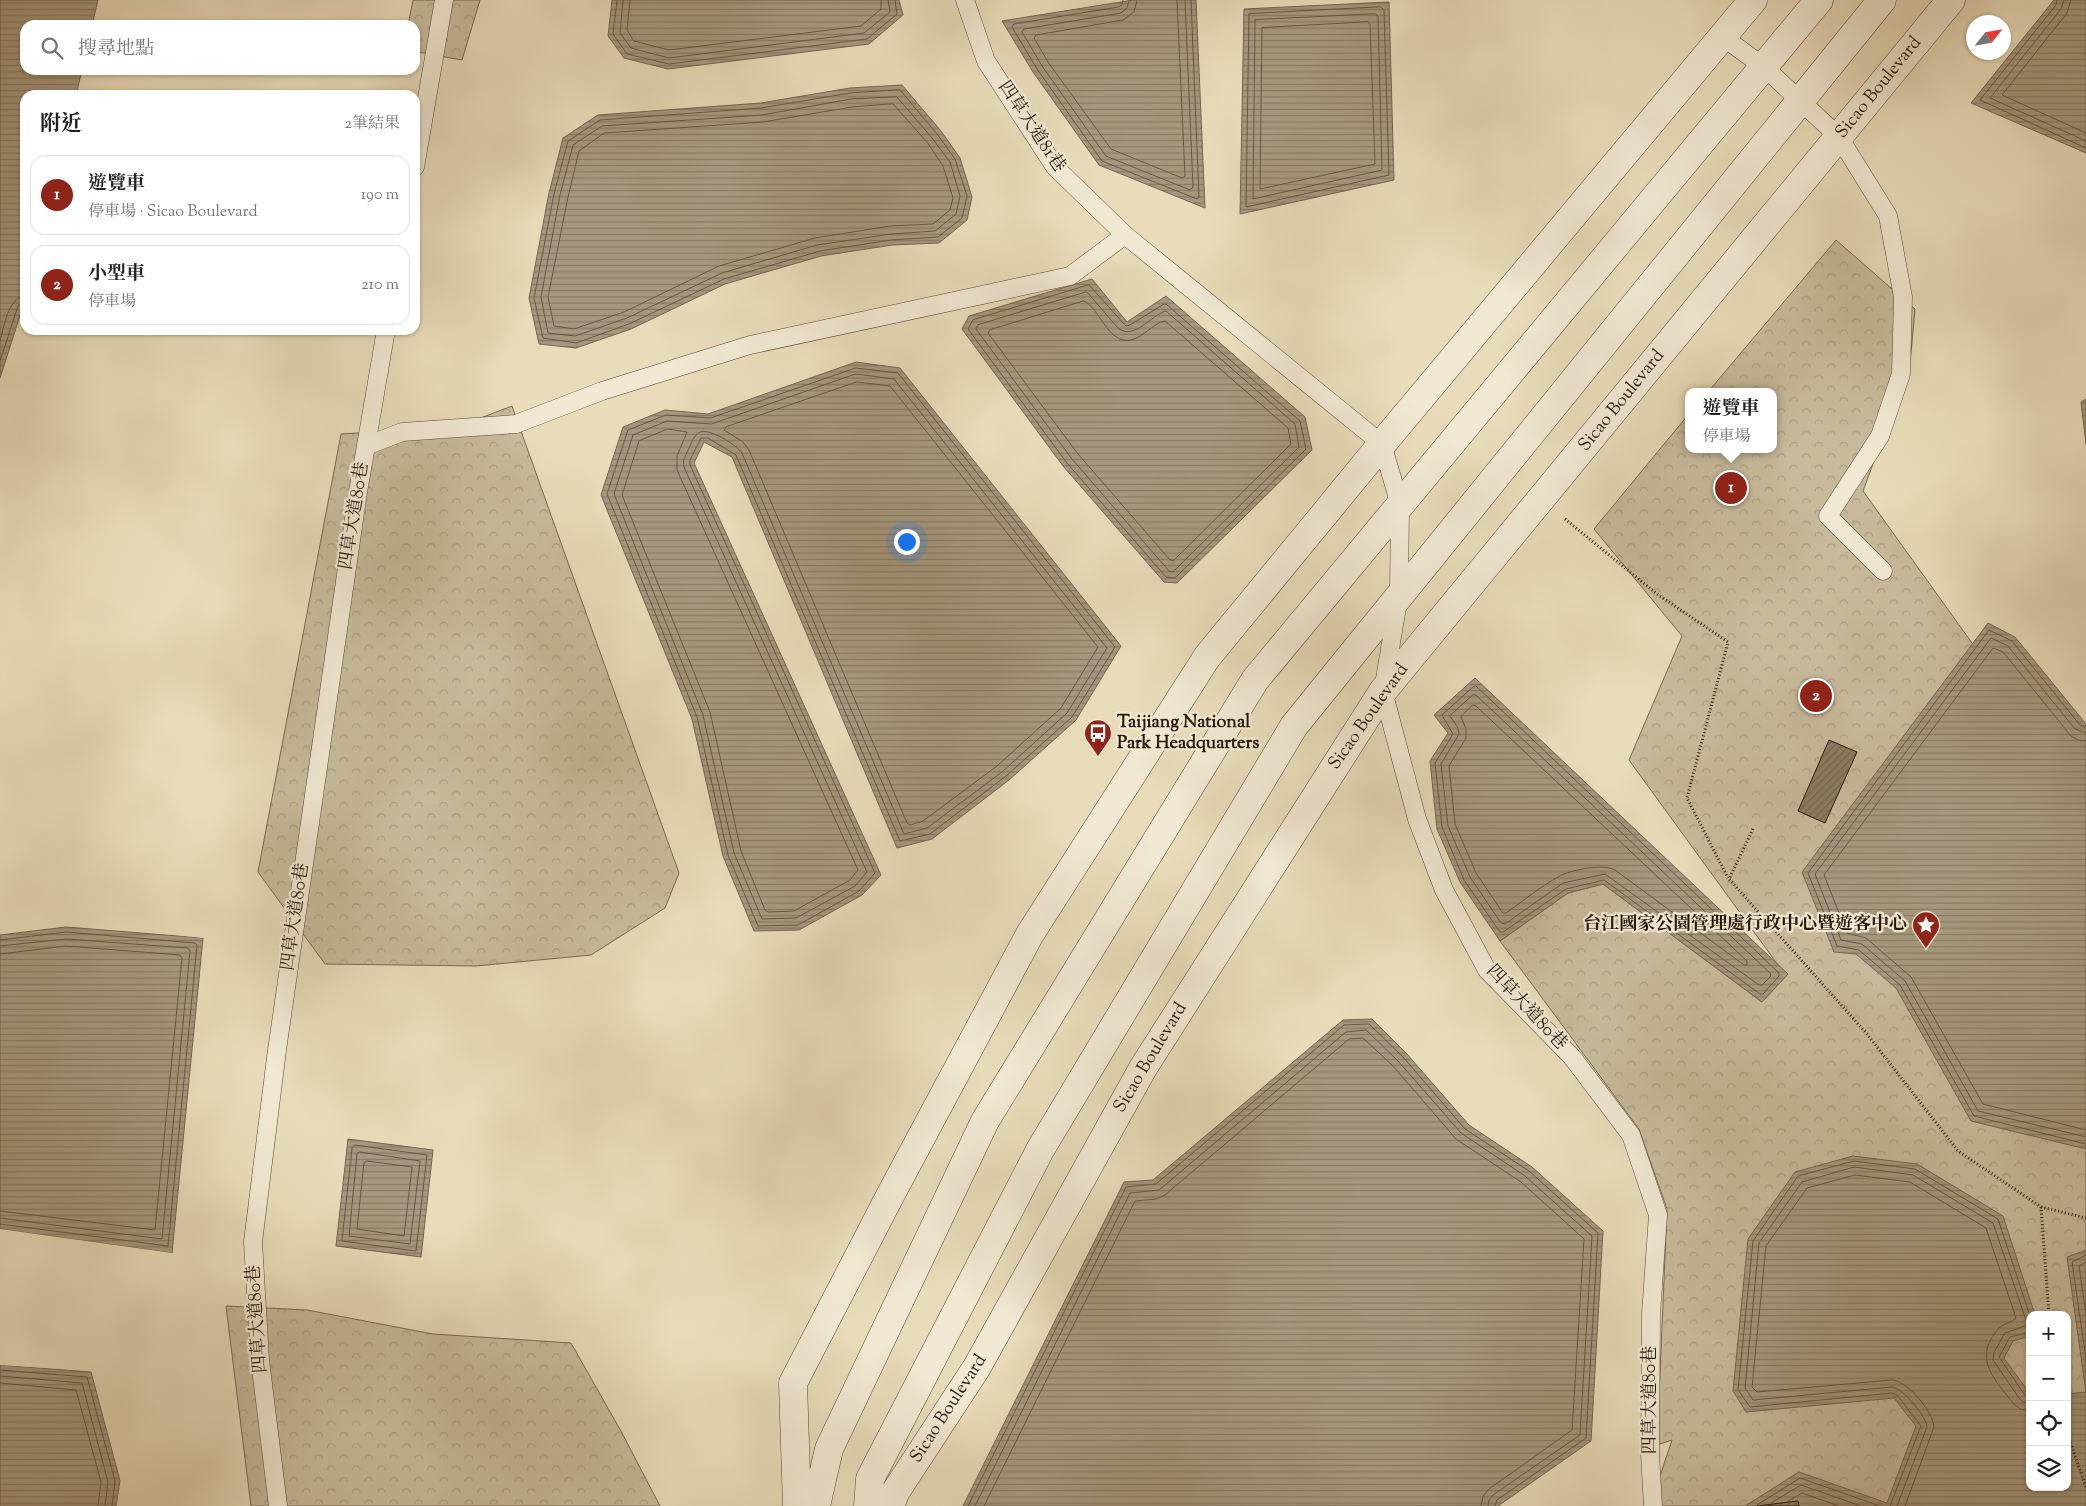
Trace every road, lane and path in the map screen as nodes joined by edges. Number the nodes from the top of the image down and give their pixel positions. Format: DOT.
graph roads {
  1 [pos="444,0"];
  2 [pos="965,0"];
  3 [pos="1753,0"];
  4 [pos="1819,0"];
  5 [pos="1882,0"];
  6 [pos="1951,0"];
  7 [pos="1722,37"];
  8 [pos="1764,67"];
  9 [pos="1800,98"];
  10 [pos="420,137"];
  11 [pos="1839,137"];
  12 [pos="1125,235"];
  13 [pos="385,335"];
  14 [pos="1382,444"];
  15 [pos="366,446"];
  16 [pos="1400,505"];
  17 [pos="1565,519"];
  18 [pos="1883,571"];
  19 [pos="1399,595"];
  20 [pos="1383,691"];
  21 [pos="1753,829"];
  22 [pos="1729,879"];
  23 [pos="2041,1207"];
  24 [pos="2086,1218"];
  25 [pos="2049,1311"];
  26 [pos="2071,1444"];
  27 [pos="2086,1487"];
  28 [pos="278,1506"];
  29 [pos="797,1506"];
  30 [pos="816,1506"];
  31 [pos="868,1506"];
  32 [pos="890,1506"];
  33 [pos="1653,1506"];
  1 -- 10 [label="lane"];
  2 -- 12 [label="lane, 四草大道81巷"];
  3 -- 7 [label="street"];
  4 -- 8 [label="street"];
  5 -- 9 [label="street, Sicao Boulevard"];
  6 -- 11 [label="street, Sicao Boulevard"];
  7 -- 8 [label="lane"];
  7 -- 14 [label="street"];
  8 -- 9 [label="lane"];
  8 -- 16 [label="street"];
  9 -- 11 [label="lane"];
  9 -- 19 [label="street, Sicao Boulevard"];
  11 -- 18 [label="lane"];
  11 -- 20 [label="street, Sicao Boulevard"];
  12 -- 14 [label="lane, 四草大道81巷"];
  12 -- 15 [label="lane"];
  13 -- 15 [label="lane, 四草大道80巷"];
  14 -- 16 [label="lane, 四草大道80巷"];
  14 -- 29 [label="street"];
  15 -- 28 [label="lane, 四草大道80巷"];
  16 -- 19 [label="lane, 四草大道80巷"];
  16 -- 30 [label="street"];
  17 -- 22 [label="path"];
  19 -- 20 [label="lane, 四草大道80巷"];
  19 -- 31 [label="street, Sicao Boulevard"];
  20 -- 32 [label="street, Sicao Boulevard"];
  20 -- 33 [label="lane, 四草大道80巷"];
  21 -- 22 [label="path"];
  22 -- 23 [label="path"];
  23 -- 24 [label="path"];
  23 -- 25 [label="path"];
  26 -- 27 [label="path"];
}
